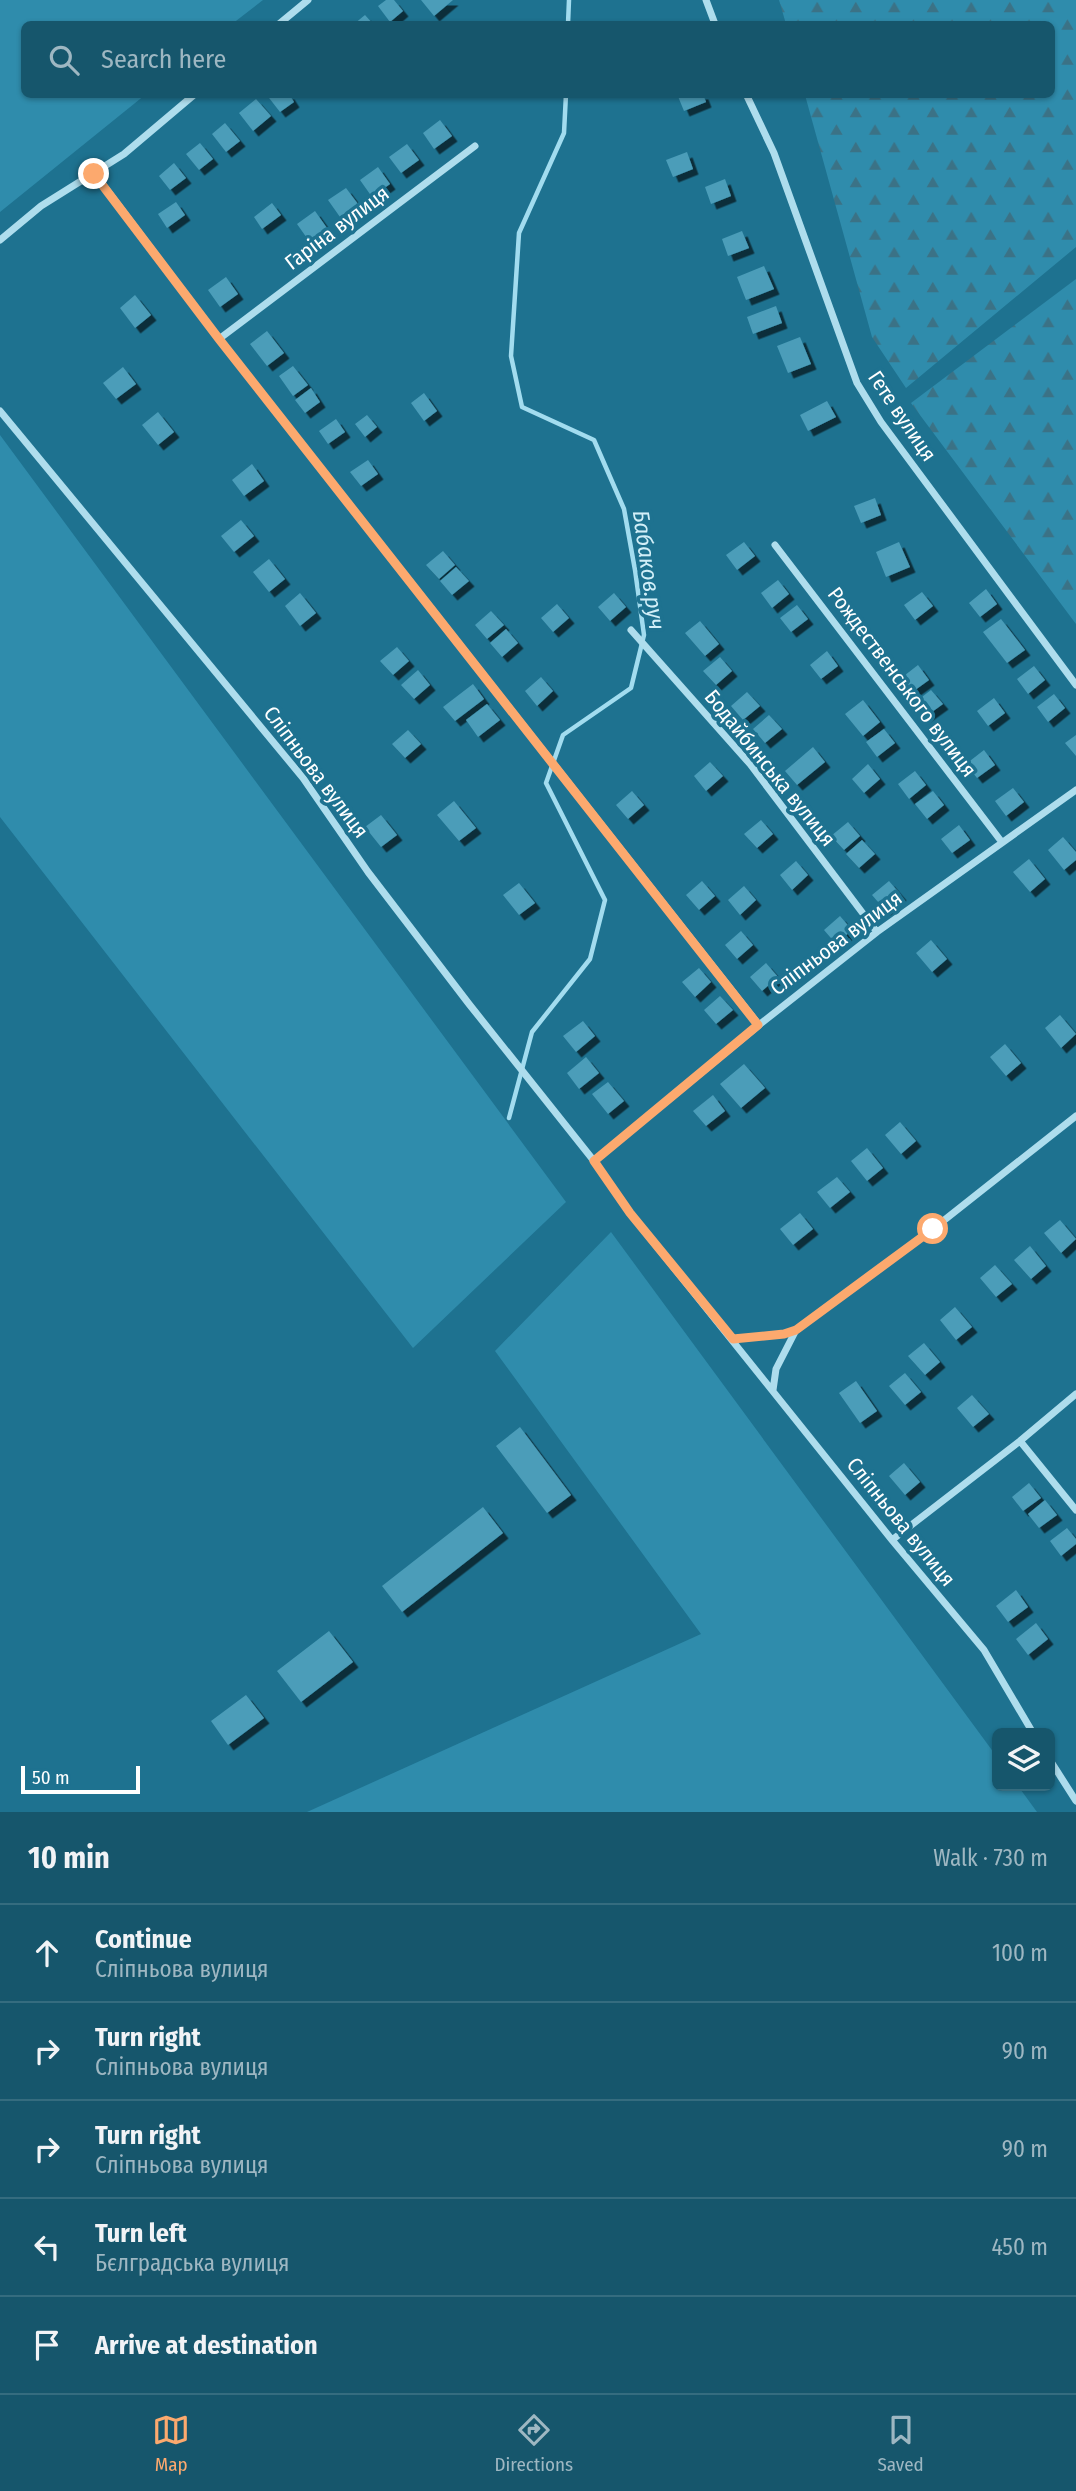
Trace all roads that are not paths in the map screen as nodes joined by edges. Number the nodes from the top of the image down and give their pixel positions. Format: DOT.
graph roads {
  1 [pos="308,0"];
  2 [pos="706,0"];
  3 [pos="283,21"];
  4 [pos="714,21"];
  5 [pos="190,98"];
  6 [pos="748,98"];
  7 [pos="475,146"];
  8 [pos="94,174"];
  9 [pos="0,240"];
  10 [pos="219,339"];
  11 [pos="0,411"];
  12 [pos="775,545"];
  13 [pos="631,630"];
  14 [pos="1076,685"];
  15 [pos="1076,790"];
  16 [pos="1002,841"];
  17 [pos="877,932"];
  18 [pos="758,1025"];
  19 [pos="1076,1116"];
  20 [pos="594,1161"];
  21 [pos="796,1330"];
  22 [pos="733,1339"];
  23 [pos="773,1390"];
  24 [pos="1076,1394"];
  25 [pos="1020,1441"];
  26 [pos="1076,1510"];
  27 [pos="891,1540"];
  28 [pos="1029,1728"];
  29 [pos="1055,1768"];
  30 [pos="1076,1801"];
  1 -- 3 [label="street"];
  2 -- 4 [label="street"];
  5 -- 8 [label="street"];
  6 -- 14 [label="street, Гете вулиця"];
  7 -- 10 [label="street, Гаріна вулиця"];
  8 -- 9 [label="street"];
  8 -- 10 [label="street"];
  10 -- 18 [label="street"];
  11 -- 20 [label="street, Сліпньова вулиця"];
  12 -- 16 [label="street, Рождественського вулиця"];
  13 -- 17 [label="street, Бодайбинська вулиця"];
  15 -- 16 [label="street, Сліпньова вулиця"];
  16 -- 17 [label="street, Сліпньова вулиця"];
  17 -- 18 [label="street, Сліпньова вулиця"];
  18 -- 20 [label="street, Сліпньова вулиця"];
  19 -- 21 [label="street"];
  20 -- 22 [label="street, Сліпньова вулиця"];
  21 -- 22 [label="street"];
  21 -- 23 [label="street"];
  22 -- 23 [label="street, Сліпньова вулиця"];
  23 -- 27 [label="street, Сліпньова вулиця"];
  24 -- 25 [label="street"];
  25 -- 26 [label="street"];
  25 -- 27 [label="street"];
  27 -- 28 [label="street, Сліпньова вулиця"];
  29 -- 30 [label="street"];
}
